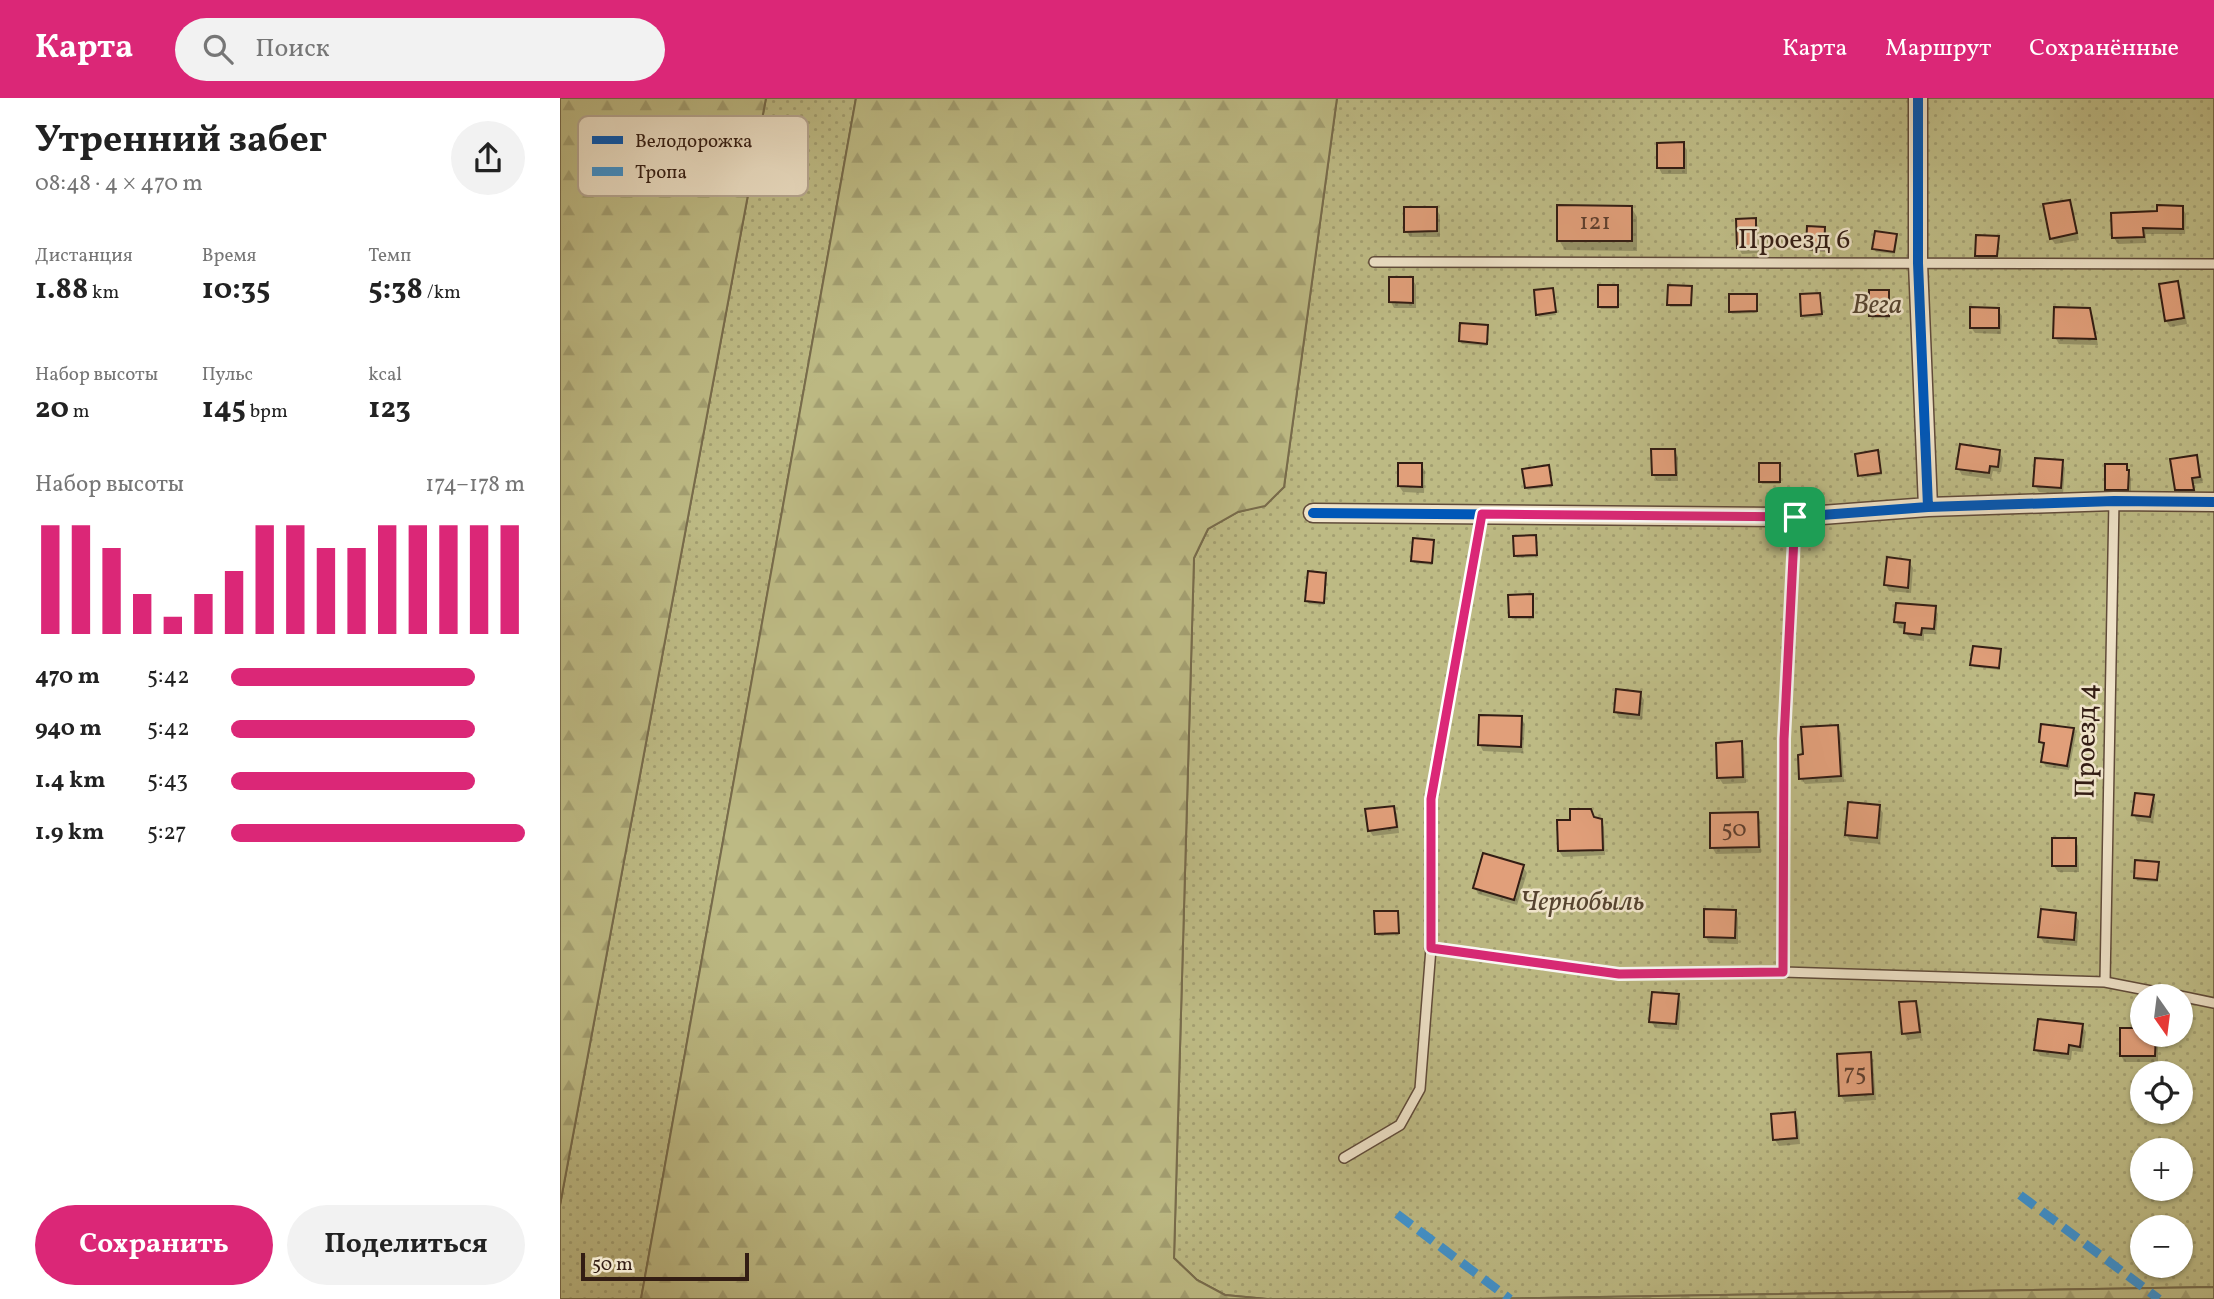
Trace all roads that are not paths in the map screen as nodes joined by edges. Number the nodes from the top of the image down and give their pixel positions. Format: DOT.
graph roads {
  1 [pos="1918,98"];
  2 [pos="1374,262"];
  3 [pos="1918,263"];
  4 [pos="2214,264"];
  5 [pos="2114,501"];
  6 [pos="2214,502"];
  7 [pos="1928,507"];
  8 [pos="1314,513"];
  9 [pos="1482,514"];
  10 [pos="1795,517"];
  11 [pos="1431,948"];
  12 [pos="1783,972"];
  13 [pos="2105,982"];
  14 [pos="2130,987"];
  15 [pos="2193,999"];
  16 [pos="2214,1003"];
  17 [pos="1344,1158"];
  1 -- 3 [label="street"];
  2 -- 3 [label="lane, Проезд 6"];
  3 -- 4 [label="lane, Проезд 6"];
  3 -- 7 [label="street"];
  5 -- 6 [label="street"];
  5 -- 7 [label="street"];
  5 -- 13 [label="lane, Проезд 4"];
  7 -- 10 [label="street"];
  8 -- 9 [label="street"];
  9 -- 10 [label="street"];
  9 -- 11 [label="lane"];
  10 -- 12 [label="lane"];
  11 -- 12 [label="lane"];
  11 -- 17 [label="lane"];
  12 -- 13 [label="lane"];
  13 -- 14 [label="lane"];
  15 -- 16 [label="lane"];
}
